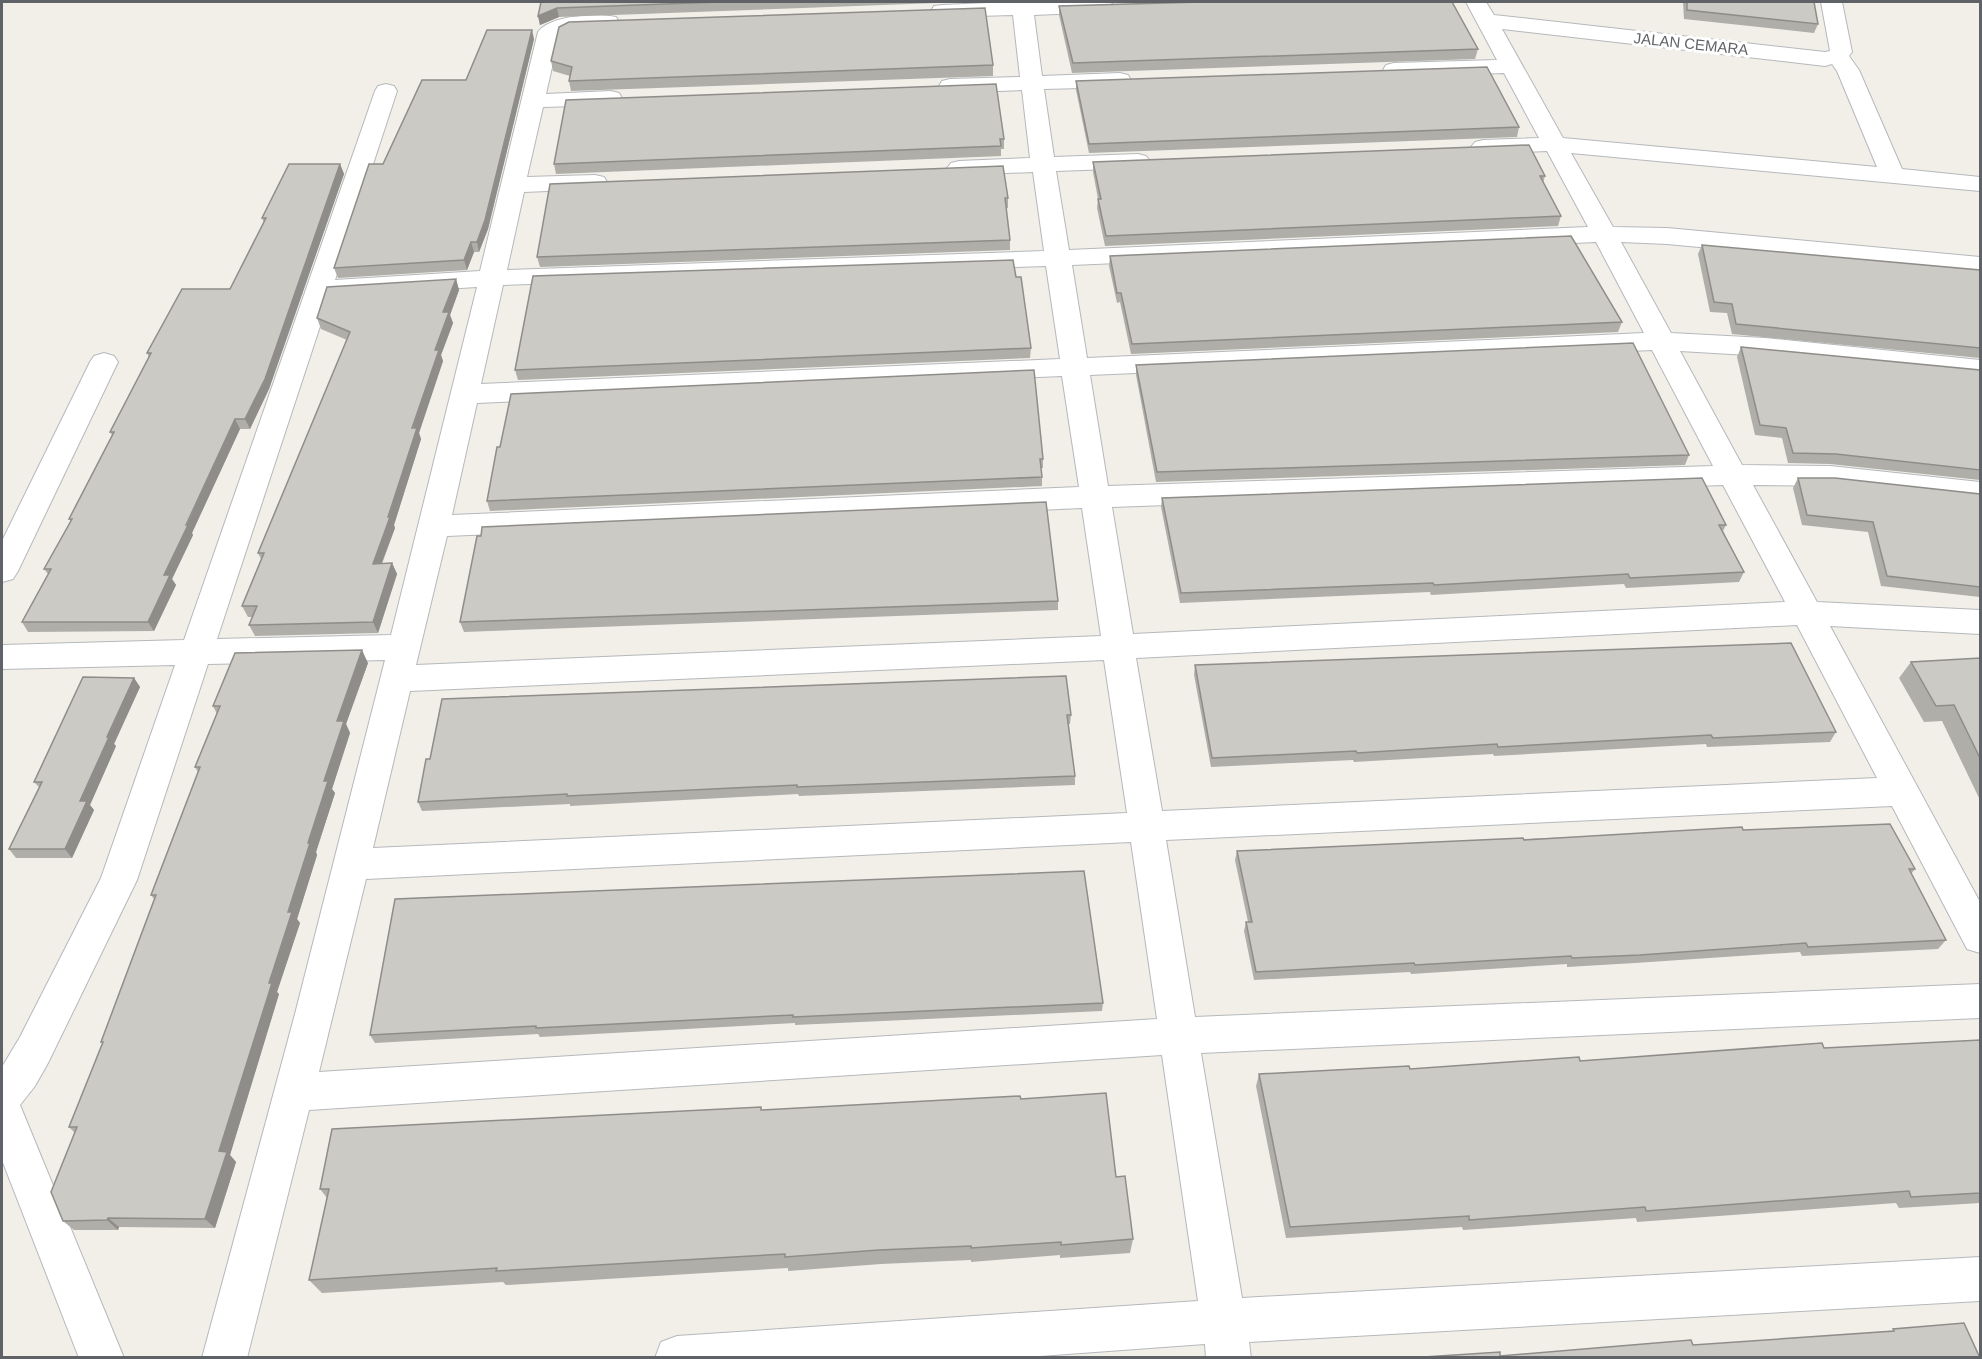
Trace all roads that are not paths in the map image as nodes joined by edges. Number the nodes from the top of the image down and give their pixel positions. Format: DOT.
graph roads {
  1 [pos="1832,2"];
  2 [pos="1023,5"];
  3 [pos="1118,5"];
  4 [pos="1482,11"];
  5 [pos="916,12"];
  6 [pos="636,21"];
  7 [pos="1838,56"];
  8 [pos="1512,66"];
  9 [pos="1368,71"];
  10 [pos="1140,79"];
  11 [pos="1032,83"];
  12 [pos="925,87"];
  13 [pos="386,91"];
  14 [pos="628,98"];
  15 [pos="532,101"];
  16 [pos="1555,144"];
  17 [pos="1460,148"];
  18 [pos="1162,160"];
  19 [pos="1044,165"];
  20 [pos="938,169"];
  21 [pos="1893,176"];
  22 [pos="619,181"];
  23 [pos="1980,184"];
  24 [pos="513,185"];
  25 [pos="1604,234"];
  26 [pos="1058,258"];
  27 [pos="1980,266"];
  28 [pos="492,278"];
  29 [pos="319,289"];
  30 [pos="1661,341"];
  31 [pos="104,362"];
  32 [pos="1075,368"];
  33 [pos="1980,369"];
  34 [pos="465,394"];
  35 [pos="1733,475"];
  36 [pos="1980,492"];
  37 [pos="1095,497"];
  38 [pos="434,526"];
  39 [pos="2,571"];
  40 [pos="1807,614"];
  41 [pos="1980,622"];
  42 [pos="404,647"];
  43 [pos="1119,648"];
  44 [pos="196,652"];
  45 [pos="2,657"];
  46 [pos="396,679"];
  47 [pos="1902,792"];
  48 [pos="1147,827"];
  49 [pos="351,864"];
  50 [pos="1980,937"];
  51 [pos="1980,1001"];
  52 [pos="1179,1036"];
  53 [pos="293,1092"];
  54 [pos="2,1097"];
  55 [pos="2,1110"];
  56 [pos="1980,1279"];
  57 [pos="1226,1339"];
  58 [pos="102,1358"];
  59 [pos="224,1358"];
  60 [pos="677,1358"];
  1 -- 7 [label="street"];
  2 -- 3 [label="street"];
  2 -- 5 [label="street"];
  2 -- 11 [label="street"];
  4 -- 7 [label="street, JALAN CEMARA"];
  4 -- 8 [label="street"];
  6 -- 15 [label="street"];
  7 -- 21 [label="street"];
  8 -- 9 [label="street"];
  8 -- 16 [label="street"];
  10 -- 11 [label="street"];
  11 -- 12 [label="street"];
  11 -- 19 [label="street"];
  13 -- 29 [label="street"];
  14 -- 15 [label="street"];
  15 -- 24 [label="street"];
  16 -- 17 [label="street"];
  16 -- 21 [label="street"];
  16 -- 25 [label="street"];
  18 -- 19 [label="street"];
  19 -- 20 [label="street"];
  19 -- 26 [label="street"];
  21 -- 23 [label="street"];
  22 -- 24 [label="street"];
  24 -- 28 [label="street"];
  25 -- 26 [label="street"];
  25 -- 27 [label="street"];
  25 -- 30 [label="street"];
  26 -- 28 [label="street"];
  26 -- 32 [label="street"];
  28 -- 29 [label="street"];
  28 -- 34 [label="street"];
  29 -- 44 [label="street"];
  30 -- 32 [label="street"];
  30 -- 33 [label="street"];
  30 -- 35 [label="street"];
  31 -- 39 [label="street"];
  32 -- 34 [label="street"];
  32 -- 37 [label="street"];
  34 -- 38 [label="street"];
  35 -- 36 [label="street"];
  35 -- 37 [label="street"];
  35 -- 40 [label="street"];
  37 -- 38 [label="street"];
  37 -- 43 [label="street"];
  38 -- 42 [label="street"];
  40 -- 41 [label="street"];
  40 -- 43 [label="street"];
  40 -- 47 [label="street"];
  42 -- 44 [label="street"];
  42 -- 46 [label="street"];
  43 -- 46 [label="street"];
  43 -- 48 [label="street"];
  44 -- 45 [label="street"];
  44 -- 54 [label="street"];
  46 -- 49 [label="street"];
  47 -- 48 [label="street"];
  47 -- 50 [label="street"];
  48 -- 49 [label="street"];
  48 -- 52 [label="street"];
  49 -- 53 [label="street"];
  51 -- 52 [label="street"];
  52 -- 53 [label="street"];
  52 -- 57 [label="street"];
  53 -- 59 [label="street"];
  55 -- 58 [label="street"];
  56 -- 57 [label="street"];
  57 -- 60 [label="street"];
}
